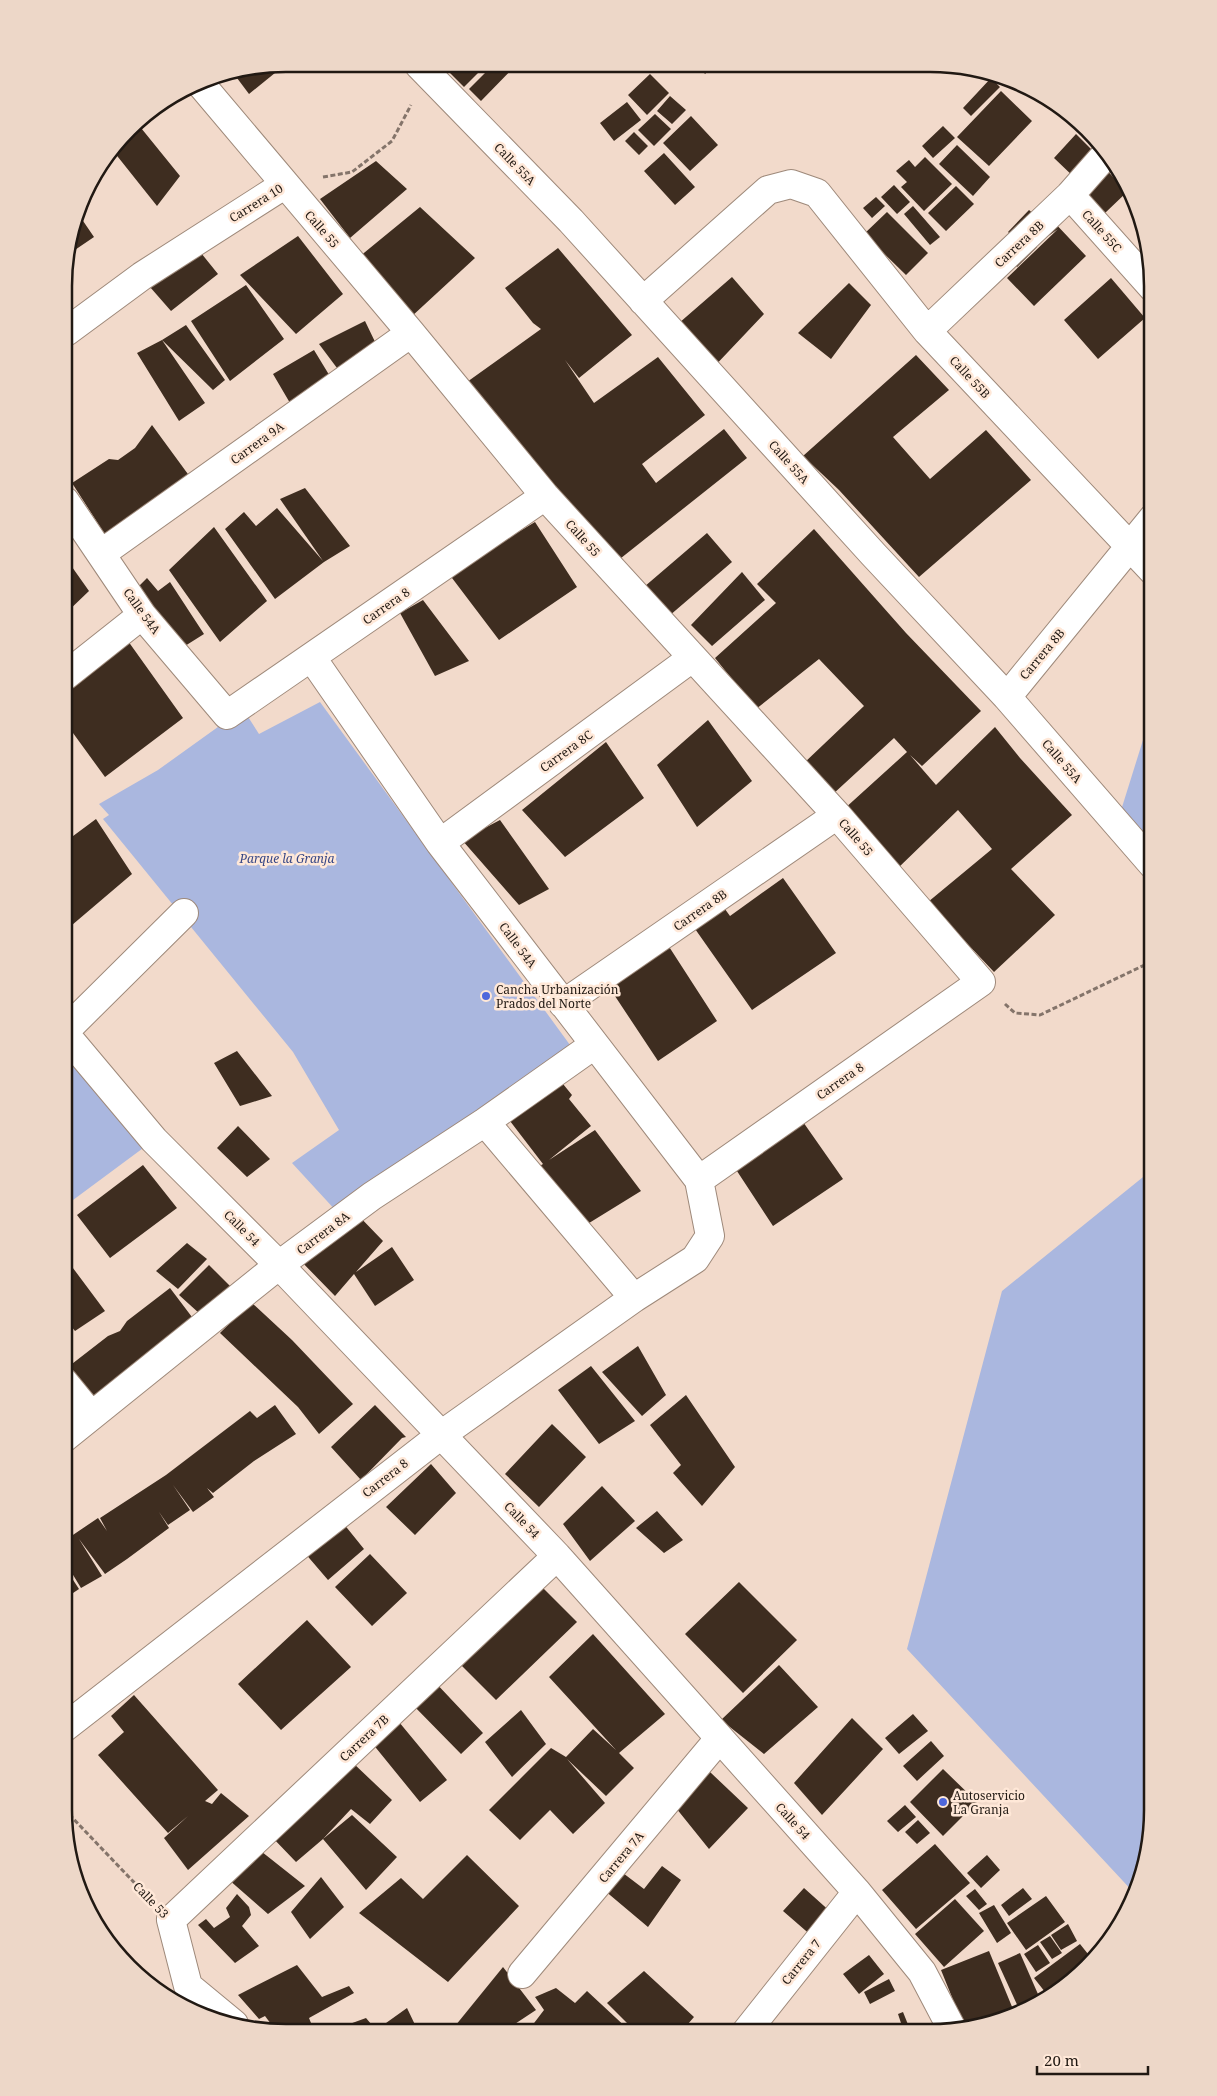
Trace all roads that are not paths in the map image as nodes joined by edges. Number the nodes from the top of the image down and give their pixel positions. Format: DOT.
graph roads {
  1 [pos="426,72"];
  2 [pos="205,89"];
  3 [pos="1102,159"];
  4 [pos="284,185"];
  5 [pos="1070,195"];
  6 [pos="1144,278"];
  7 [pos="643,301"];
  8 [pos="72,328"];
  9 [pos="927,332"];
  10 [pos="411,333"];
  11 [pos="545,496"];
  12 [pos="72,511"];
  13 [pos="1144,530"];
  14 [pos="1130,548"];
  15 [pos="102,553"];
  16 [pos="1144,561"];
  17 [pos="142,614"];
  18 [pos="312,658"];
  19 [pos="692,658"];
  20 [pos="72,670"];
  21 [pos="1007,697"];
  22 [pos="227,715"];
  23 [pos="837,815"];
  24 [pos="440,843"];
  25 [pos="1144,855"];
  26 [pos="184,913"];
  27 [pos="981,982"];
  28 [pos="563,1004"];
  29 [pos="72,1026"];
  30 [pos="72,1041"];
  31 [pos="594,1046"];
  32 [pos="485,1122"];
  33 [pos="699,1180"];
  34 [pos="710,1236"];
  35 [pos="279,1265"];
  36 [pos="634,1298"];
  37 [pos="72,1392"];
  38 [pos="91,1415"];
  39 [pos="72,1431"];
  40 [pos="441,1434"];
  41 [pos="557,1556"];
  42 [pos="72,1722"];
  43 [pos="719,1739"];
  44 [pos="857,1892"];
  45 [pos="171,1920"];
  46 [pos="522,1974"];
  47 [pos="220,2013"];
  48 [pos="949,2023"];
  49 [pos="752,2024"];
  1 -- 7 [label="street, Calle 55A"];
  2 -- 4 [label="street, Calle 55"];
  3 -- 5 [label="street, Carrera 8B"];
  4 -- 8 [label="street, Carrera 10"];
  4 -- 10 [label="street, Calle 55"];
  5 -- 6 [label="street, Calle 55C"];
  5 -- 9 [label="street, Carrera 8B"];
  7 -- 9 [label="street, Calle 55B"];
  7 -- 21 [label="street, Calle 55A"];
  9 -- 14 [label="street, Calle 55B"];
  10 -- 11 [label="street, Calle 55"];
  10 -- 15 [label="street, Carrera 9A"];
  11 -- 18 [label="street, Carrera 8"];
  11 -- 19 [label="street, Calle 55"];
  12 -- 15 [label="street, Calle 54A"];
  13 -- 14 [label="street, Carrera 8B"];
  14 -- 16 [label="street, Calle 55B"];
  14 -- 21 [label="street, Carrera 8B"];
  15 -- 17 [label="street, Calle 54A"];
  17 -- 20 [label="street"];
  17 -- 22 [label="street, Calle 54A"];
  18 -- 22 [label="street, Carrera 8"];
  18 -- 24 [label="street, Calle 54A"];
  19 -- 23 [label="street, Calle 55"];
  19 -- 24 [label="street, Carrera 8C"];
  21 -- 25 [label="street, Calle 55A"];
  23 -- 27 [label="street, Calle 55"];
  23 -- 28 [label="street, Carrera 8B"];
  24 -- 28 [label="street, Calle 54A"];
  26 -- 29 [label="street"];
  27 -- 33 [label="street, Carrera 8"];
  28 -- 31 [label="street, Calle 54A"];
  30 -- 35 [label="street, Calle 54"];
  31 -- 32 [label="street, Carrera 8A"];
  31 -- 33 [label="street, Calle 54A"];
  32 -- 35 [label="street, Carrera 8A"];
  32 -- 36 [label="street"];
  33 -- 34 [label="street, Calle 54A"];
  34 -- 36 [label="street, Carrera 8"];
  35 -- 38 [label="street, Carrera 8A"];
  35 -- 40 [label="street, Calle 54"];
  36 -- 40 [label="street, Carrera 8"];
  37 -- 38 [label="street"];
  38 -- 39 [label="street, Carrera 8A"];
  40 -- 41 [label="street, Calle 54"];
  40 -- 42 [label="street, Carrera 8"];
  41 -- 43 [label="street, Calle 54"];
  41 -- 45 [label="street, Carrera 7B"];
  43 -- 44 [label="street, Calle 54"];
  43 -- 46 [label="street, Carrera 7A"];
  44 -- 48 [label="street, Calle 54"];
  44 -- 49 [label="street, Carrera 7"];
  45 -- 47 [label="street, Calle 53"];
}
